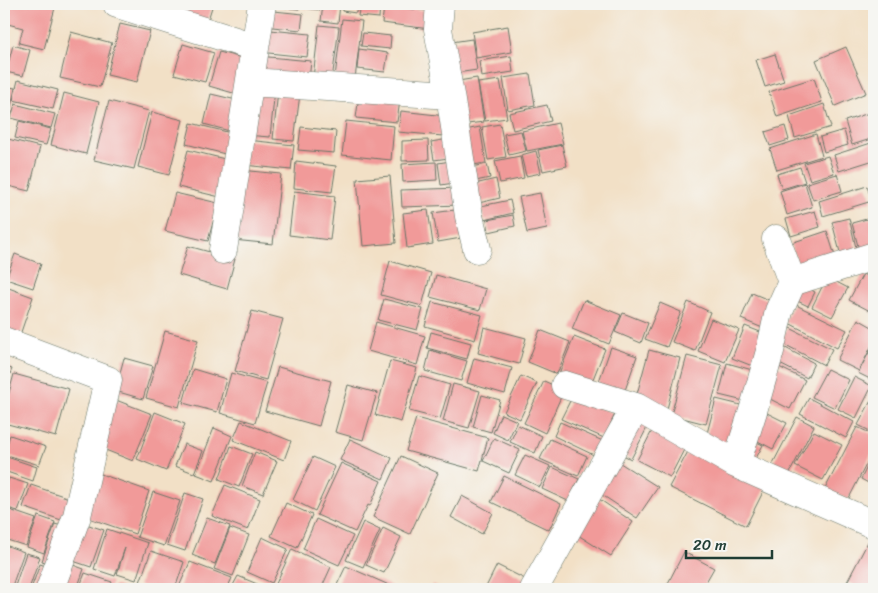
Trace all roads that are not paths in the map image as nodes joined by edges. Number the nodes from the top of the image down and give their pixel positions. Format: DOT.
graph roads {
  1 [pos="117,4"];
  2 [pos="262,4"];
  3 [pos="440,4"];
  4 [pos="255,47"];
  5 [pos="250,82"];
  6 [pos="450,96"];
  7 [pos="776,239"];
  8 [pos="476,249"];
  9 [pos="223,250"];
  10 [pos="871,261"];
  11 [pos="792,282"];
  12 [pos="4,341"];
  13 [pos="566,386"];
  14 [pos="636,407"];
  15 [pos="736,464"];
  16 [pos="870,523"];
  17 [pos="50,589"];
  18 [pos="534,589"];
  1 -- 4 [label="street"];
  2 -- 4 [label="street"];
  3 -- 6 [label="street"];
  4 -- 5 [label="street"];
  5 -- 6 [label="street"];
  5 -- 9 [label="street"];
  6 -- 8 [label="street"];
  7 -- 11 [label="street"];
  10 -- 11 [label="street"];
  11 -- 15 [label="street"];
  12 -- 17 [label="street"];
  13 -- 14 [label="street"];
  14 -- 15 [label="street"];
  14 -- 18 [label="street"];
  15 -- 16 [label="street"];
}
